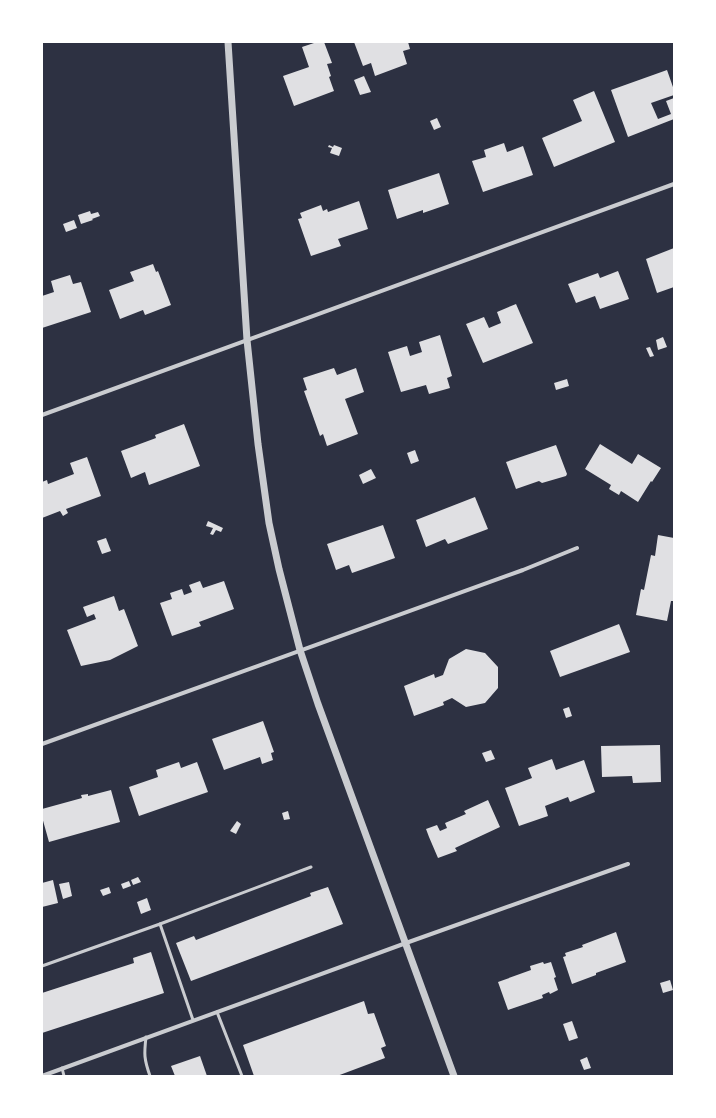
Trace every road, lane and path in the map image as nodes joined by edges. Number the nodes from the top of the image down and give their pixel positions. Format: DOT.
graph roads {
  1 [pos="228,42"];
  2 [pos="674,184"];
  3 [pos="248,340"];
  4 [pos="42,415"];
  5 [pos="577,548"];
  6 [pos="300,650"];
  7 [pos="42,744"];
  8 [pos="628,864"];
  9 [pos="311,867"];
  10 [pos="160,924"];
  11 [pos="406,942"];
  12 [pos="42,966"];
  13 [pos="217,1012"];
  14 [pos="193,1020"];
  15 [pos="146,1037"];
  16 [pos="62,1068"];
  17 [pos="42,1076"];
  18 [pos="64,1076"];
  19 [pos="150,1076"];
  20 [pos="242,1076"];
  21 [pos="454,1076"];
  1 -- 3 [label="street"];
  2 -- 3 [label="street"];
  3 -- 4 [label="street"];
  3 -- 6 [label="street"];
  5 -- 6 [label="street"];
  6 -- 7 [label="street"];
  6 -- 11 [label="street"];
  8 -- 11 [label="street"];
  9 -- 10 [label="lane"];
  10 -- 12 [label="lane"];
  10 -- 14 [label="lane"];
  11 -- 13 [label="street"];
  11 -- 21 [label="street"];
  13 -- 14 [label="street"];
  13 -- 20 [label="lane"];
  14 -- 15 [label="street"];
  15 -- 16 [label="street"];
  15 -- 19 [label="lane"];
  16 -- 17 [label="street"];
  16 -- 18 [label="lane"];
}
